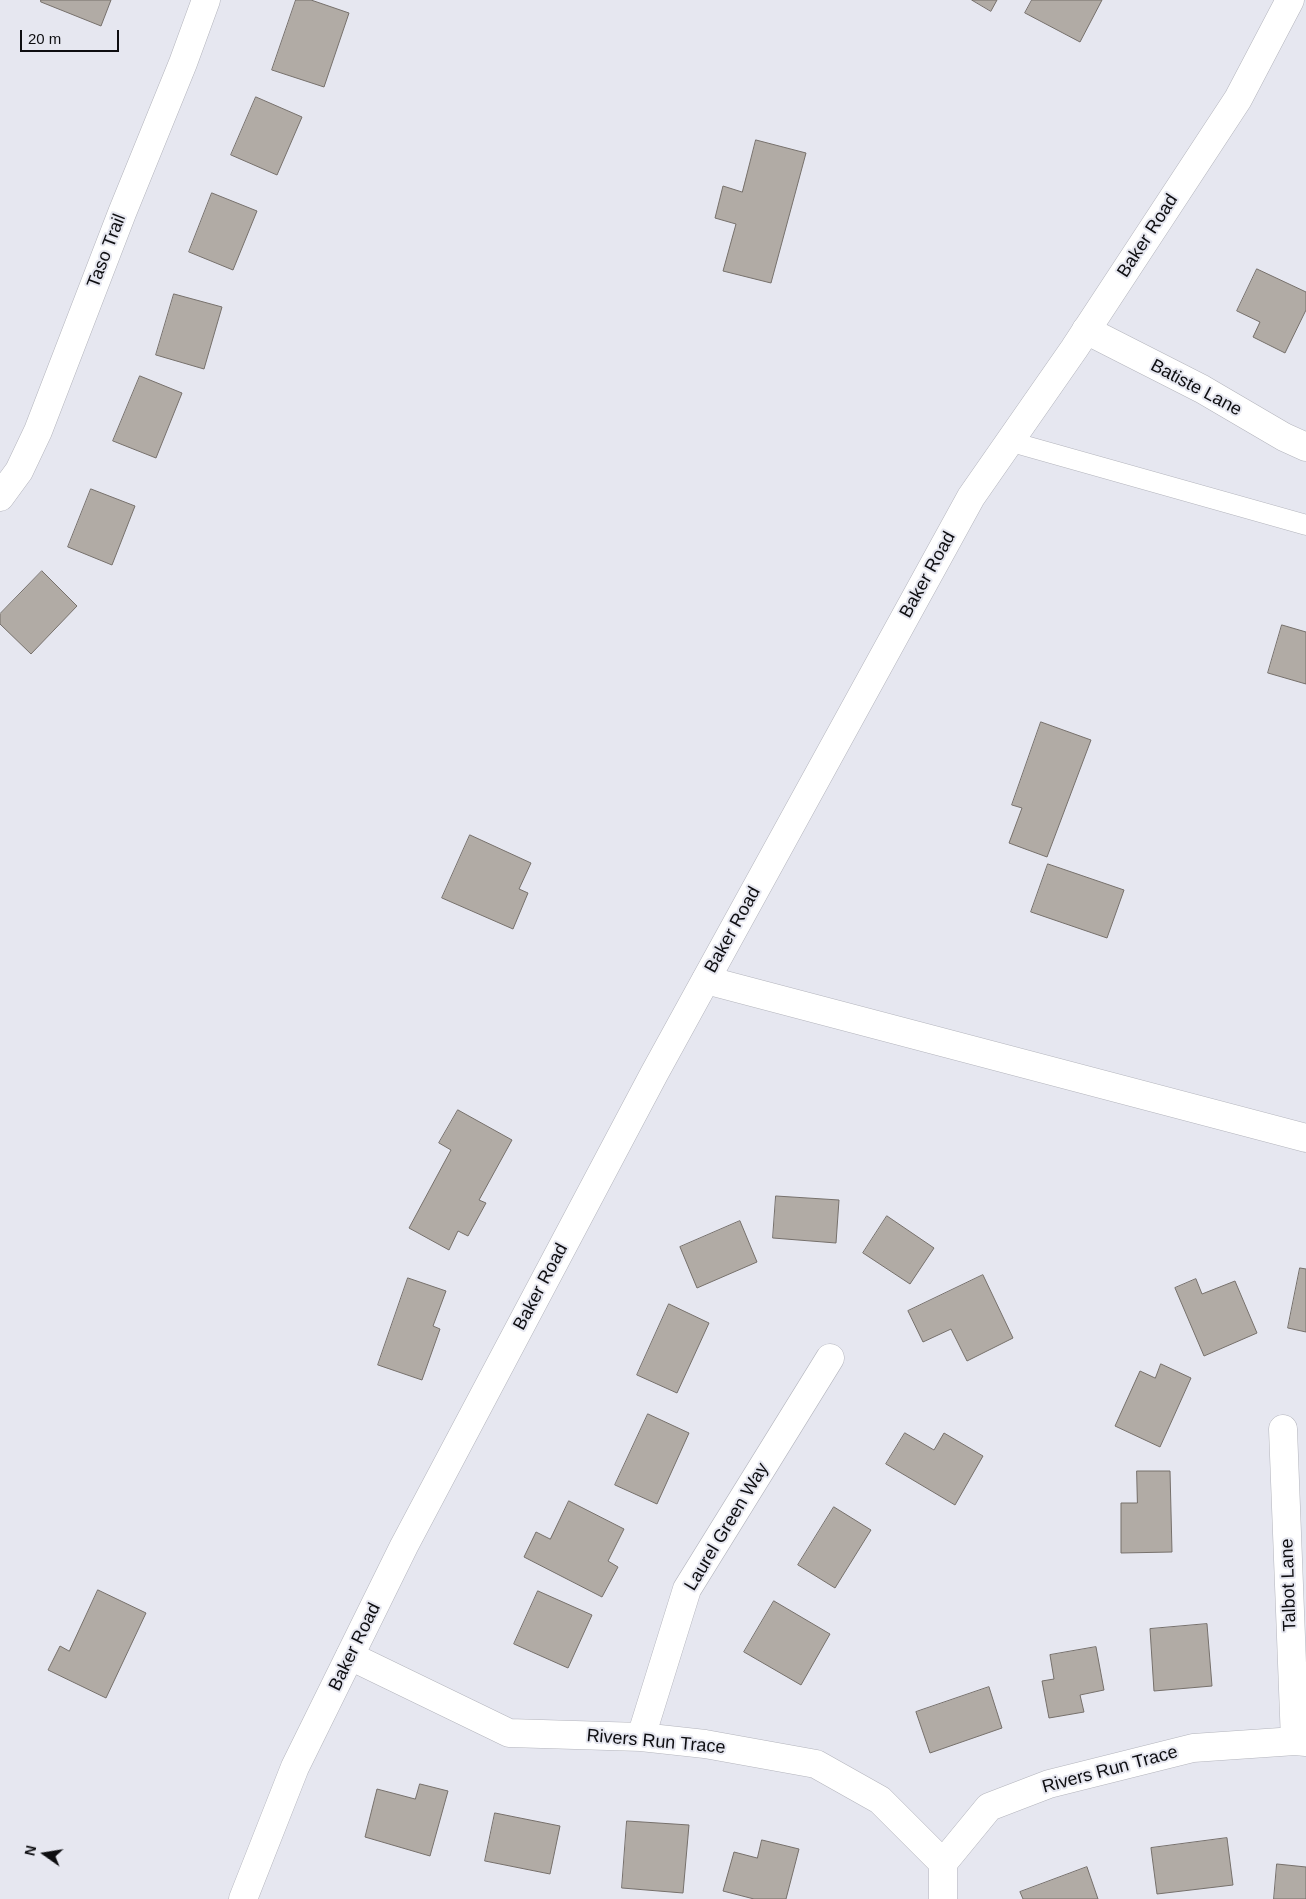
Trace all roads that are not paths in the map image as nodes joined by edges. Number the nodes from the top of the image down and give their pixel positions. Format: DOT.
graph roads {
  1 [pos="206,0"];
  2 [pos="1290,0"];
  3 [pos="1086,330"];
  4 [pos="1008,441"];
  5 [pos="1306,447"];
  6 [pos="0,497"];
  7 [pos="1306,525"];
  8 [pos="706,980"];
  9 [pos="1306,1138"];
  10 [pos="830,1358"];
  11 [pos="1283,1429"];
  12 [pos="350,1656"];
  13 [pos="641,1737"];
  14 [pos="1300,1741"];
  15 [pos="943,1863"];
  16 [pos="244,1899"];
  17 [pos="943,1899"];
  1 -- 6 [label="street, Taso Trail"];
  2 -- 3 [label="street, Baker Road"];
  3 -- 4 [label="street, Baker Road"];
  3 -- 5 [label="street, Batiste Lane"];
  4 -- 7 [label="lane"];
  4 -- 8 [label="street, Baker Road"];
  8 -- 9 [label="street"];
  8 -- 12 [label="street, Baker Road"];
  10 -- 13 [label="street, Laurel Green Way"];
  11 -- 14 [label="street, Talbot Lane"];
  12 -- 13 [label="street, Rivers Run Trace"];
  12 -- 16 [label="street, Baker Road"];
  13 -- 15 [label="street, Rivers Run Trace"];
  14 -- 15 [label="street, Rivers Run Trace"];
  15 -- 17 [label="street"];
}
